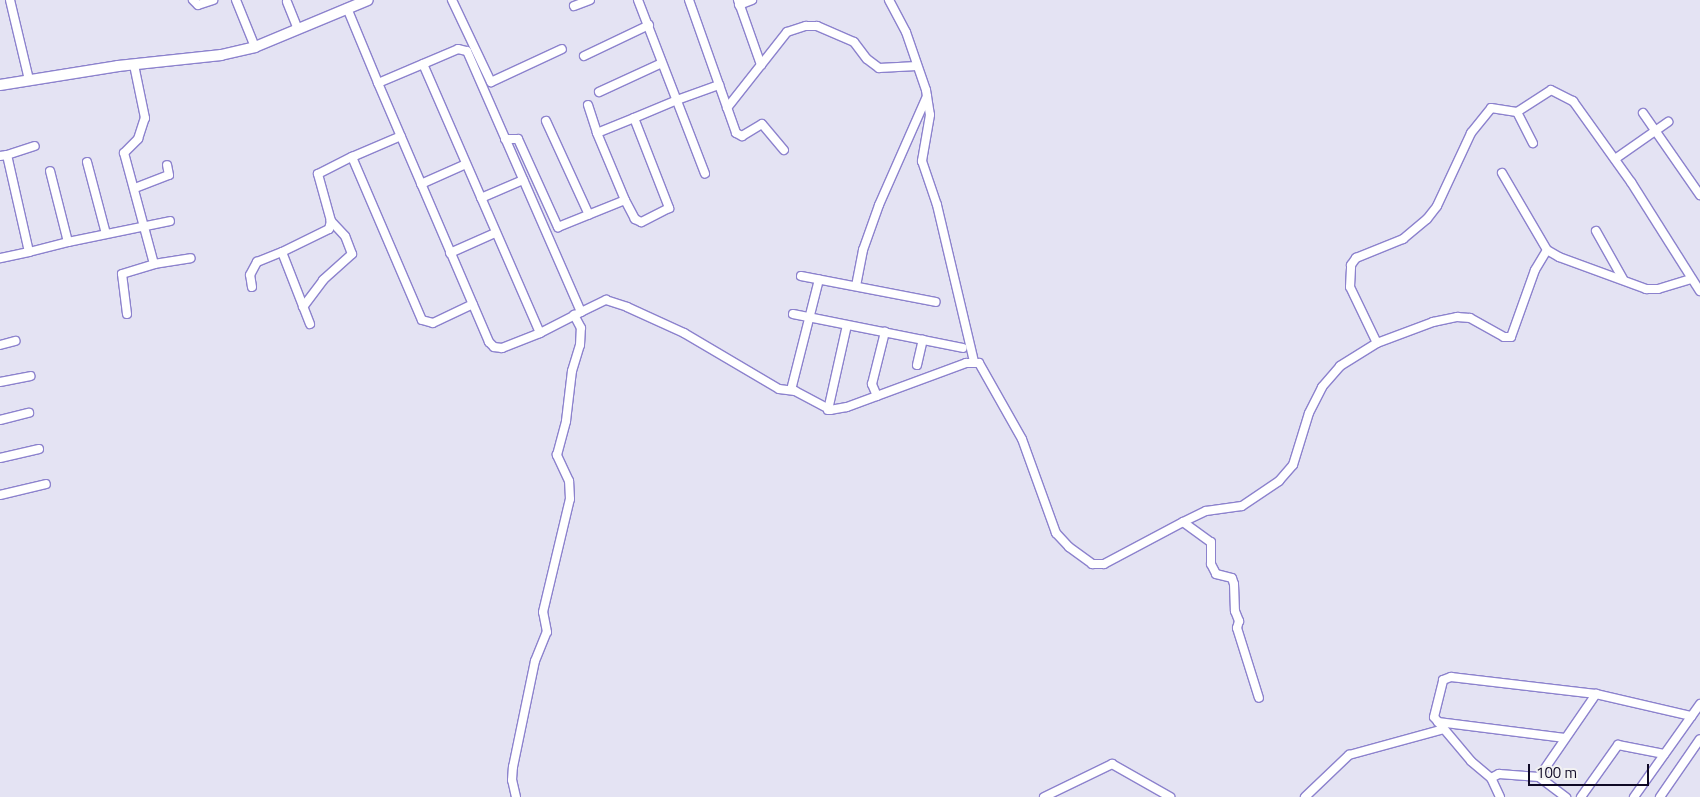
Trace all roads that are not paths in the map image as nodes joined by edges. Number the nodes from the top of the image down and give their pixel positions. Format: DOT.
graph roads {
  1 [pos="10,0"];
  2 [pos="193,0"];
  3 [pos="213,0"];
  4 [pos="236,0"];
  5 [pos="368,0"];
  6 [pos="452,0"];
  7 [pos="590,0"];
  8 [pos="638,0"];
  9 [pos="689,0"];
  10 [pos="752,0"];
  11 [pos="889,0"];
  12 [pos="287,2"];
  13 [pos="739,2"];
  14 [pos="574,6"];
  15 [pos="347,8"];
  16 [pos="649,25"];
  17 [pos="298,29"];
  18 [pos="255,47"];
  19 [pos="562,50"];
  20 [pos="584,56"];
  21 [pos="662,63"];
  22 [pos="423,64"];
  23 [pos="134,65"];
  24 [pos="761,65"];
  25 [pos="917,66"];
  26 [pos="29,80"];
  27 [pos="378,83"];
  28 [pos="0,85"];
  29 [pos="719,85"];
  30 [pos="598,92"];
  31 [pos="928,96"];
  32 [pos="677,100"];
  33 [pos="588,105"];
  34 [pos="727,108"];
  35 [pos="1517,112"];
  36 [pos="1644,113"];
  37 [pos="634,118"];
  38 [pos="546,120"];
  39 [pos="1668,122"];
  40 [pos="1656,131"];
  41 [pos="598,133"];
  42 [pos="400,136"];
  43 [pos="505,139"];
  44 [pos="1533,144"];
  45 [pos="35,146"];
  46 [pos="784,150"];
  47 [pos="4,156"];
  48 [pos="352,157"];
  49 [pos="1614,159"];
  50 [pos="87,162"];
  51 [pos="167,164"];
  52 [pos="466,164"];
  53 [pos="50,171"];
  54 [pos="1502,173"];
  55 [pos="705,174"];
  56 [pos="523,180"];
  57 [pos="421,184"];
  58 [pos="135,188"];
  59 [pos="1700,195"];
  60 [pos="481,198"];
  61 [pos="624,200"];
  62 [pos="589,215"];
  63 [pos="170,221"];
  64 [pos="331,221"];
  65 [pos="144,225"];
  66 [pos="1596,231"];
  67 [pos="495,233"];
  68 [pos="106,234"];
  69 [pos="68,242"];
  70 [pos="1547,250"];
  71 [pos="29,252"];
  72 [pos="282,252"];
  73 [pos="450,253"];
  74 [pos="0,258"];
  75 [pos="191,258"];
  76 [pos="154,264"];
  77 [pos="801,276"];
  78 [pos="819,279"];
  79 [pos="1623,279"];
  80 [pos="1690,279"];
  81 [pos="856,286"];
  82 [pos="252,287"];
  83 [pos="1700,291"];
  84 [pos="936,302"];
  85 [pos="473,304"];
  86 [pos="303,307"];
  87 [pos="578,313"];
  88 [pos="128,314"];
  89 [pos="793,314"];
  90 [pos="809,317"];
  91 [pos="310,324"];
  92 [pos="847,325"];
  93 [pos="885,332"];
  94 [pos="540,333"];
  95 [pos="923,340"];
  96 [pos="16,342"];
  97 [pos="1377,343"];
  98 [pos="0,345"];
  99 [pos="963,348"];
  100 [pos="974,362"];
  101 [pos="917,365"];
  102 [pos="30,376"];
  103 [pos="0,382"];
  104 [pos="791,390"];
  105 [pos="877,396"];
  106 [pos="828,410"];
  107 [pos="29,414"];
  108 [pos="0,420"];
  109 [pos="39,448"];
  110 [pos="0,458"];
  111 [pos="46,484"];
  112 [pos="0,495"];
  113 [pos="1183,522"];
  114 [pos="1596,694"];
  115 [pos="1259,698"];
  116 [pos="1700,704"];
  117 [pos="1691,716"];
  118 [pos="1438,722"];
  119 [pos="1444,728"];
  120 [pos="1565,738"];
  121 [pos="1700,740"];
  122 [pos="1664,754"];
  123 [pos="1539,777"];
  124 [pos="1491,778"];
  125 [pos="516,797"];
  126 [pos="1044,797"];
  127 [pos="1170,797"];
  128 [pos="1305,797"];
  129 [pos="1500,797"];
  130 [pos="1566,797"];
  131 [pos="1581,797"];
  132 [pos="1634,797"];
  133 [pos="1660,797"];
  1 -- 26 [label="street"];
  2 -- 3 [label="street"];
  4 -- 18 [label="street"];
  5 -- 15 [label="street"];
  6 -- 19 [label="street"];
  7 -- 14 [label="street"];
  8 -- 16 [label="street"];
  9 -- 29 [label="street"];
  10 -- 13 [label="street"];
  11 -- 25 [label="street"];
  12 -- 17 [label="street"];
  13 -- 24 [label="street"];
  15 -- 17 [label="street"];
  15 -- 27 [label="street"];
  16 -- 20 [label="street"];
  16 -- 21 [label="street"];
  17 -- 18 [label="street"];
  18 -- 23 [label="street"];
  21 -- 30 [label="street"];
  21 -- 32 [label="street"];
  22 -- 27 [label="street"];
  22 -- 43 [label="street"];
  22 -- 52 [label="street"];
  23 -- 26 [label="street"];
  23 -- 58 [label="street"];
  24 -- 25 [label="street"];
  24 -- 34 [label="street"];
  25 -- 31 [label="street"];
  26 -- 28 [label="street"];
  27 -- 42 [label="street"];
  29 -- 32 [label="street"];
  29 -- 34 [label="street"];
  31 -- 81 [label="street"];
  31 -- 100 [label="street"];
  32 -- 37 [label="street"];
  32 -- 55 [label="street"];
  33 -- 41 [label="street"];
  34 -- 46 [label="street"];
  35 -- 44 [label="street"];
  35 -- 49 [label="street"];
  35 -- 97 [label="street"];
  36 -- 40 [label="street"];
  37 -- 41 [label="street"];
  37 -- 61 [label="street"];
  38 -- 62 [label="street"];
  39 -- 40 [label="street"];
  40 -- 49 [label="street"];
  40 -- 59 [label="street"];
  41 -- 61 [label="street"];
  42 -- 48 [label="street"];
  42 -- 57 [label="street"];
  43 -- 56 [label="street"];
  43 -- 62 [label="street"];
  45 -- 47 [label="street"];
  47 -- 71 [label="street"];
  48 -- 64 [label="street"];
  48 -- 85 [label="street"];
  49 -- 80 [label="street"];
  50 -- 68 [label="street"];
  51 -- 58 [label="street"];
  52 -- 57 [label="street"];
  52 -- 60 [label="street"];
  53 -- 69 [label="street"];
  54 -- 70 [label="street"];
  56 -- 60 [label="street"];
  56 -- 87 [label="street"];
  57 -- 73 [label="street"];
  58 -- 65 [label="street"];
  60 -- 67 [label="street"];
  61 -- 62 [label="street"];
  63 -- 65 [label="street"];
  64 -- 72 [label="street"];
  64 -- 86 [label="street"];
  65 -- 68 [label="street"];
  65 -- 76 [label="street"];
  66 -- 79 [label="street"];
  67 -- 73 [label="street"];
  67 -- 94 [label="street"];
  68 -- 69 [label="street"];
  69 -- 71 [label="street"];
  70 -- 79 [label="street"];
  70 -- 97 [label="street"];
  71 -- 74 [label="street"];
  72 -- 82 [label="street"];
  72 -- 86 [label="street"];
  73 -- 85 [label="street"];
  75 -- 76 [label="street"];
  76 -- 88 [label="street"];
  77 -- 78 [label="street"];
  78 -- 81 [label="street"];
  78 -- 90 [label="street"];
  79 -- 80 [label="street"];
  80 -- 83 [label="street"];
  81 -- 84 [label="street"];
  85 -- 94 [label="street"];
  86 -- 91 [label="street"];
  87 -- 94 [label="street"];
  87 -- 104 [label="street"];
  87 -- 125 [label="street"];
  89 -- 90 [label="street"];
  90 -- 92 [label="street"];
  90 -- 104 [label="street"];
  92 -- 93 [label="street"];
  92 -- 106 [label="street"];
  93 -- 95 [label="street"];
  93 -- 105 [label="street"];
  95 -- 99 [label="street"];
  95 -- 101 [label="street"];
  96 -- 98 [label="street"];
  97 -- 113 [label="street"];
  100 -- 105 [label="street"];
  100 -- 113 [label="street"];
  102 -- 103 [label="street"];
  104 -- 106 [label="street"];
  105 -- 106 [label="street"];
  107 -- 108 [label="street"];
  109 -- 110 [label="street"];
  111 -- 112 [label="street"];
  113 -- 115 [label="street"];
  114 -- 117 [label="street"];
  114 -- 118 [label="street"];
  114 -- 120 [label="street"];
  116 -- 117 [label="street"];
  117 -- 122 [label="street"];
  118 -- 119 [label="street"];
  118 -- 120 [label="street"];
  119 -- 124 [label="street"];
  119 -- 128 [label="street"];
  120 -- 123 [label="street"];
  121 -- 133 [label="street"];
  122 -- 131 [label="street"];
  122 -- 132 [label="street"];
  123 -- 124 [label="street"];
  123 -- 130 [label="street"];
  124 -- 129 [label="street"];
  126 -- 127 [label="street"];
}
